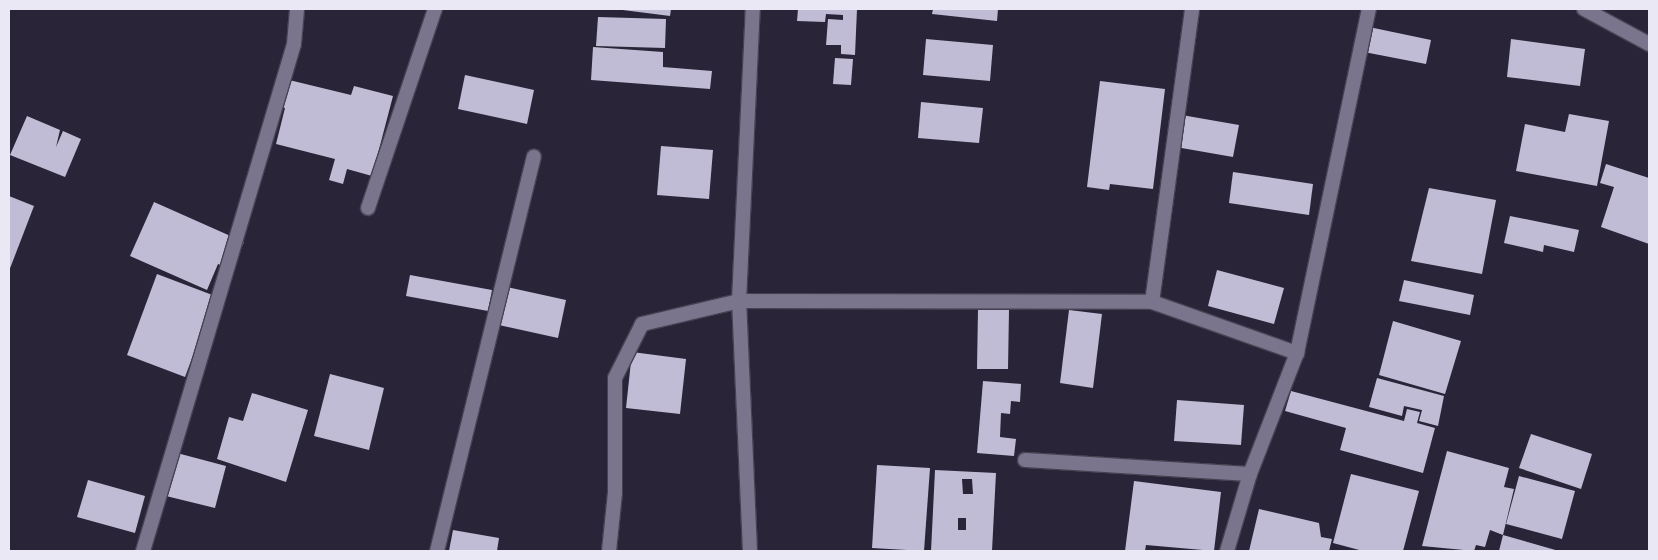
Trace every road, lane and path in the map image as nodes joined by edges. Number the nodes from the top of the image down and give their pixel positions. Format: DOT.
graph roads {
  1 [pos="297,9"];
  2 [pos="435,9"];
  3 [pos="753,9"];
  4 [pos="1192,9"];
  5 [pos="1369,9"];
  6 [pos="1584,9"];
  7 [pos="1649,44"];
  8 [pos="534,157"];
  9 [pos="368,208"];
  10 [pos="738,301"];
  11 [pos="1152,302"];
  12 [pos="1297,353"];
  13 [pos="1025,460"];
  14 [pos="1250,474"];
  15 [pos="143,551"];
  16 [pos="437,551"];
  17 [pos="609,551"];
  18 [pos="750,551"];
  19 [pos="1227,551"];
  1 -- 15 [label="street"];
  2 -- 9 [label="street"];
  3 -- 10 [label="street"];
  4 -- 11 [label="street"];
  5 -- 12 [label="street"];
  6 -- 7 [label="street"];
  8 -- 16 [label="street"];
  10 -- 11 [label="street"];
  10 -- 17 [label="street"];
  10 -- 18 [label="street"];
  11 -- 12 [label="street"];
  12 -- 14 [label="street"];
  13 -- 14 [label="street"];
  14 -- 19 [label="street"];
}
